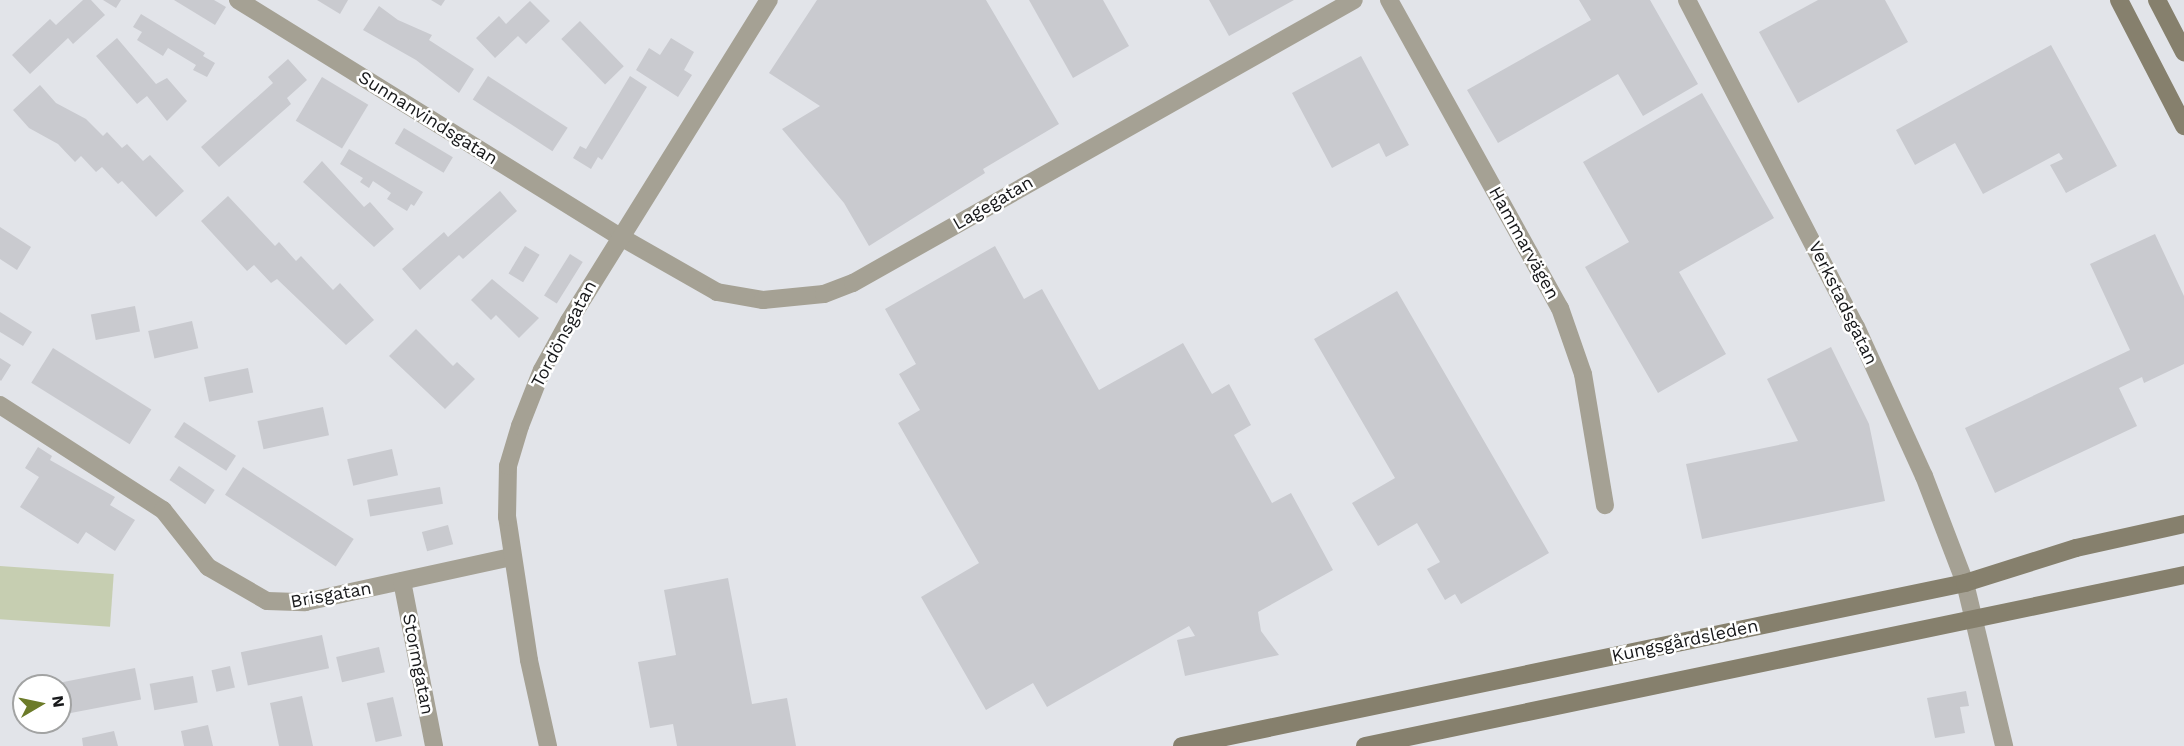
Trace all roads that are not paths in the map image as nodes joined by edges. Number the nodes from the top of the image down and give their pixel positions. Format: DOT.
graph roads {
  1 [pos="238,0"];
  2 [pos="768,0"];
  3 [pos="1354,0"];
  4 [pos="1389,0"];
  5 [pos="1687,0"];
  6 [pos="2120,0"];
  7 [pos="2157,0"];
  8 [pos="2184,52"];
  9 [pos="2184,126"];
  10 [pos="619,236"];
  11 [pos="0,405"];
  12 [pos="1605,505"];
  13 [pos="2184,524"];
  14 [pos="512,557"];
  15 [pos="2184,575"];
  16 [pos="402,581"];
  17 [pos="1965,583"];
  18 [pos="1971,617"];
  19 [pos="434,746"];
  20 [pos="548,746"];
  21 [pos="1182,746"];
  22 [pos="1365,746"];
  23 [pos="2004,746"];
  1 -- 10 [label="street, Sunnanvindsgatan"];
  2 -- 10 [label="street, Tordönsgatan"];
  3 -- 10 [label="street, Lagegatan"];
  4 -- 12 [label="street, Hammarvägen"];
  5 -- 17 [label="street, Verkstadsgatan"];
  6 -- 9 [label="main road"];
  7 -- 8 [label="main road"];
  10 -- 14 [label="street, Tordönsgatan"];
  11 -- 16 [label="street, Brisgatan"];
  13 -- 17 [label="main road, Kungsgårdsleden"];
  14 -- 16 [label="street, Brisgatan"];
  14 -- 20 [label="street, Tordönsgatan"];
  15 -- 18 [label="main road, Kungsgårdsleden"];
  16 -- 19 [label="street, Stormgatan"];
  17 -- 18 [label="street, Verkstadsgatan"];
  17 -- 21 [label="main road, Kungsgårdsleden"];
  18 -- 22 [label="main road, Kungsgårdsleden"];
  18 -- 23 [label="street, Verkstadsgatan"];
}
